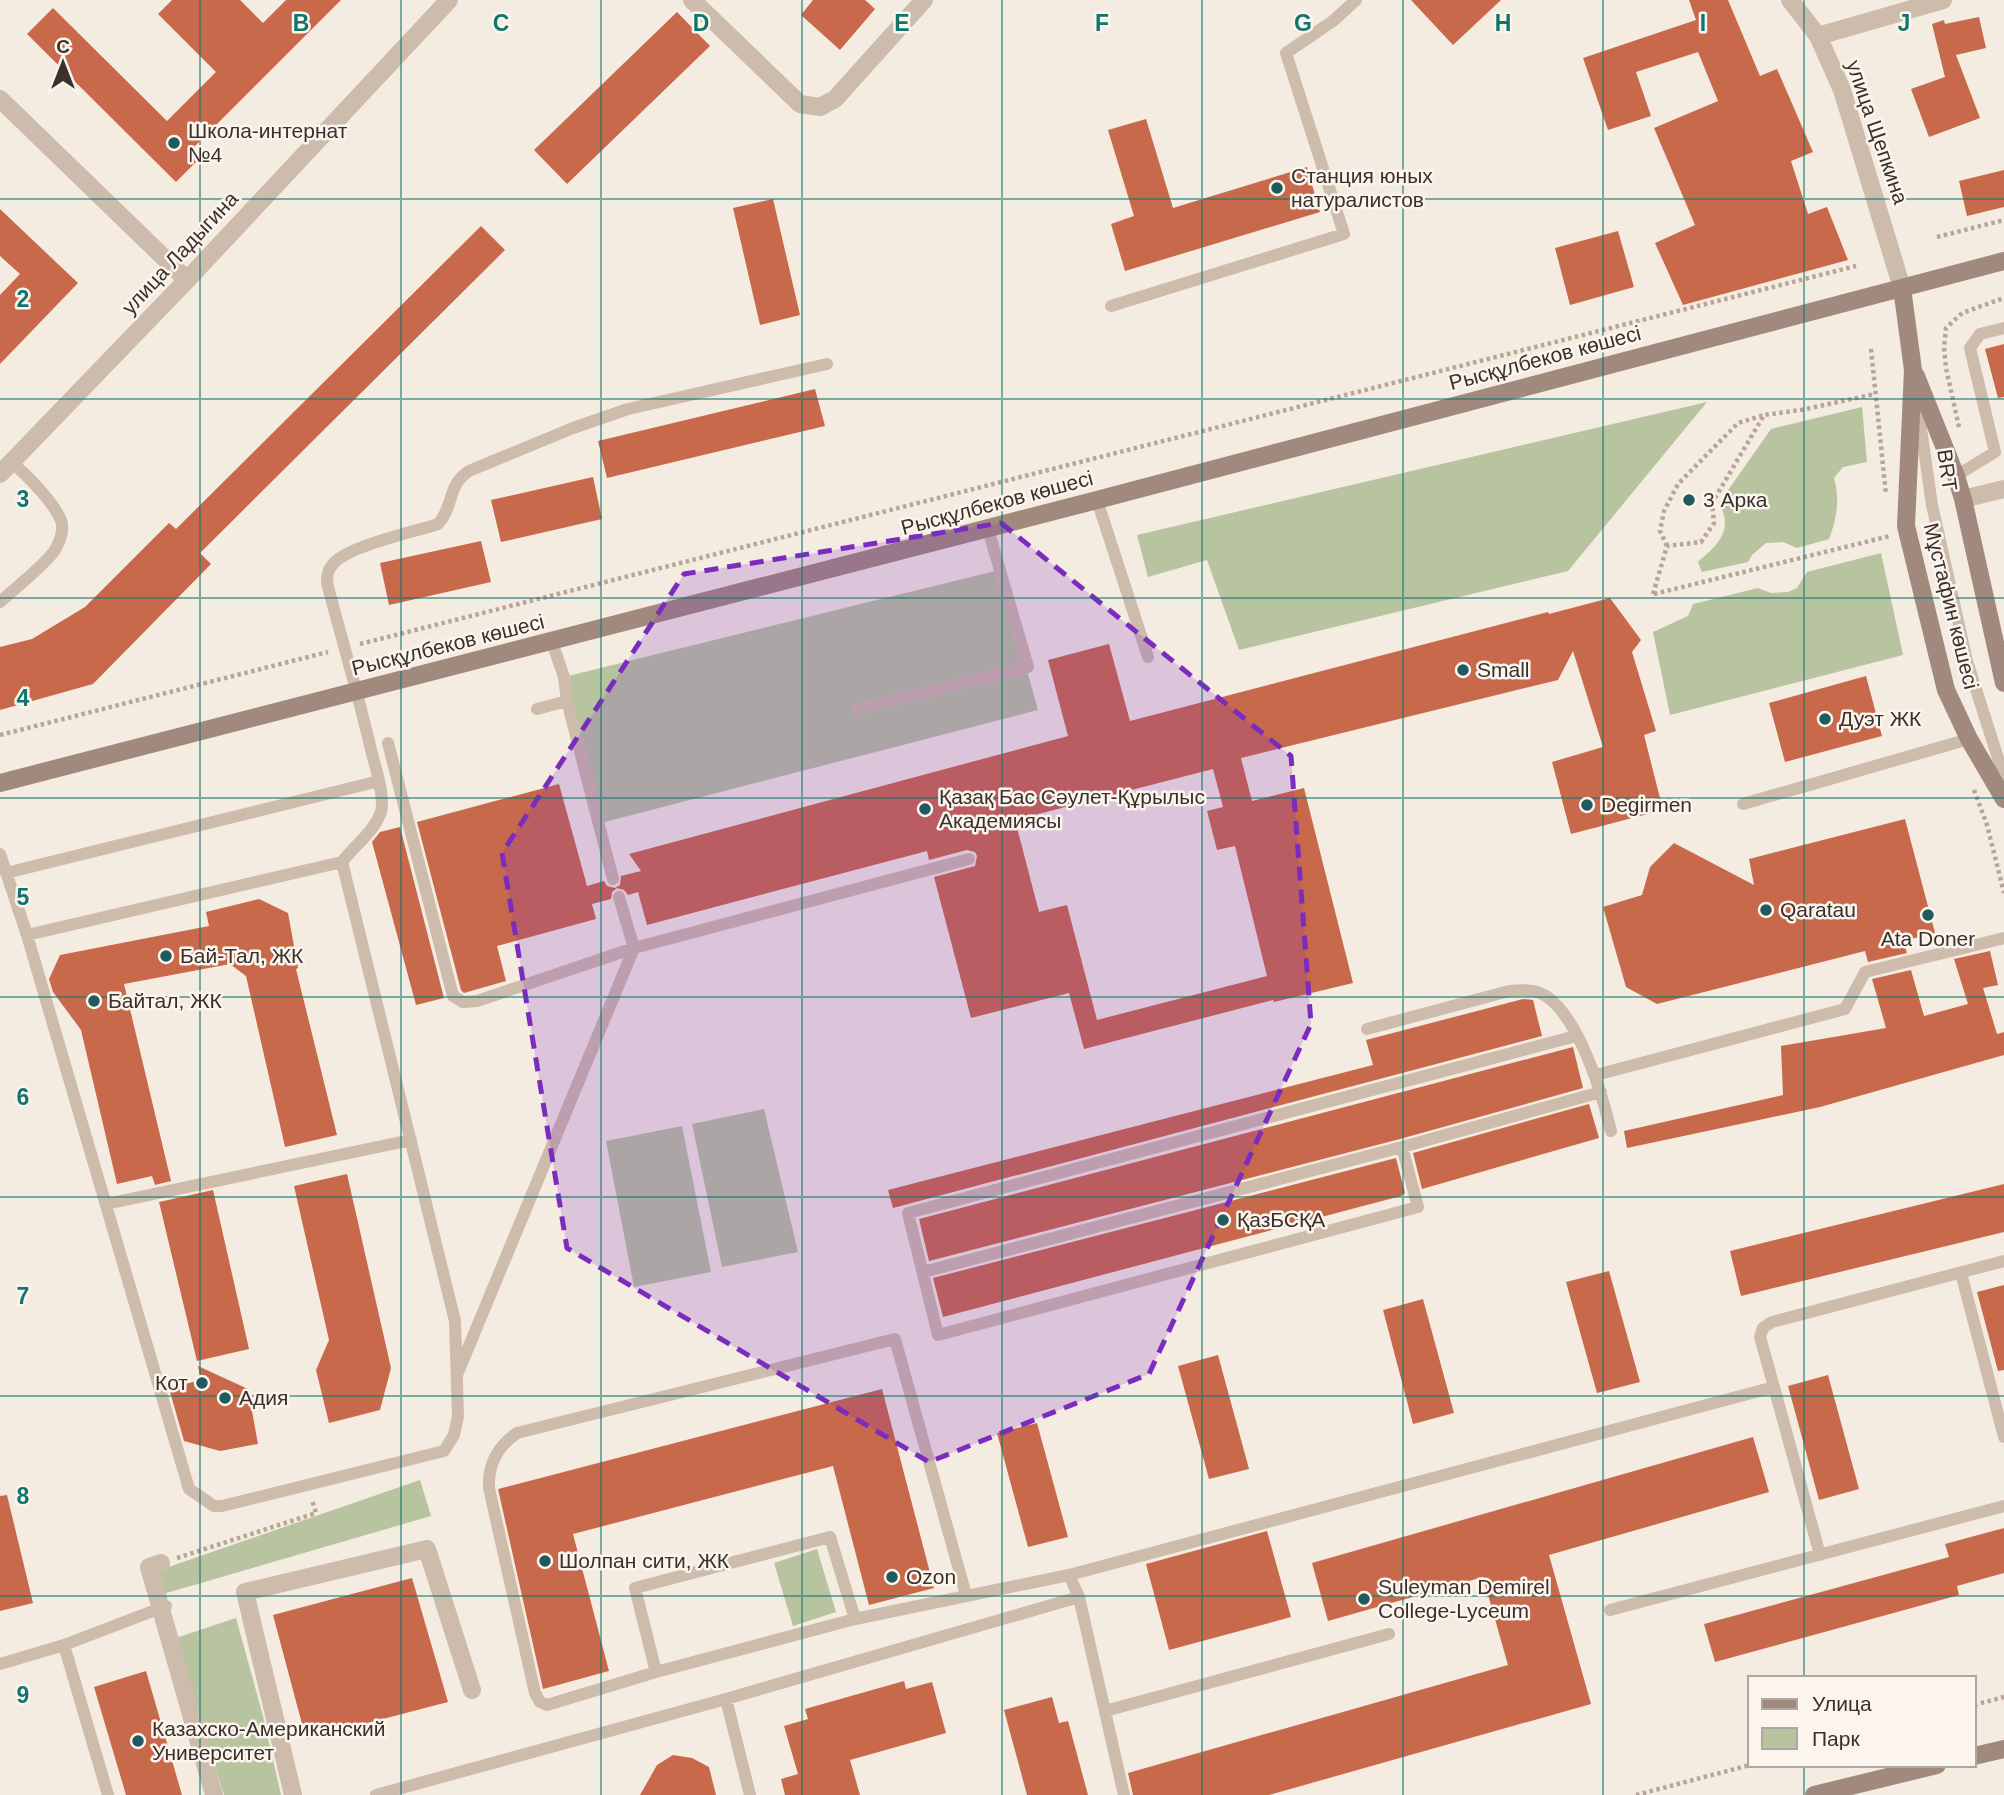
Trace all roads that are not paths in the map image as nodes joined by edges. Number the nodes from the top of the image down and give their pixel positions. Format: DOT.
graph roads {
  1 [pos="449,0"];
  2 [pos="691,0"];
  3 [pos="924,0"];
  4 [pos="1356,0"];
  5 [pos="1790,0"];
  6 [pos="1943,0"];
  7 [pos="1818,36"];
  8 [pos="0,99"];
  9 [pos="2004,261"];
  10 [pos="187,280"];
  11 [pos="1902,288"];
  12 [pos="1111,306"];
  13 [pos="2004,328"];
  14 [pos="827,364"];
  15 [pos="1913,370"];
  16 [pos="6,468"];
  17 [pos="1956,476"];
  18 [pos="2004,489"];
  19 [pos="1963,499"];
  20 [pos="1097,500"];
  21 [pos="988,529"];
  22 [pos="0,602"];
  23 [pos="552,642"];
  24 [pos="1148,657"];
  25 [pos="2004,683"];
  26 [pos="358,692"];
  27 [pos="567,701"];
  28 [pos="537,709"];
  29 [pos="858,709"];
  30 [pos="1969,739"];
  31 [pos="388,743"];
  32 [pos="2004,777"];
  33 [pos="379,781"];
  34 [pos="0,783"];
  35 [pos="2004,799"];
  36 [pos="1743,804"];
  37 [pos="0,855"];
  38 [pos="970,859"];
  39 [pos="342,862"];
  40 [pos="6,873"];
  41 [pos="614,879"];
  42 [pos="619,897"];
  43 [pos="27,935"];
  44 [pos="2004,938"];
  45 [pos="634,948"];
  46 [pos="1367,1029"];
  47 [pos="1576,1036"];
  48 [pos="1596,1075"];
  49 [pos="1601,1092"];
  50 [pos="1611,1132"];
  51 [pos="411,1140"];
  52 [pos="1402,1147"];
  53 [pos="106,1204"];
  54 [pos="2004,1261"];
  55 [pos="923,1272"];
  56 [pos="1961,1273"];
  57 [pos="455,1380"];
  58 [pos="1774,1387"];
  59 [pos="2004,1437"];
  60 [pos="2004,1506"];
  61 [pos="1820,1555"];
  62 [pos="161,1563"];
  63 [pos="1069,1574"];
  64 [pos="966,1595"];
  65 [pos="1079,1597"];
  66 [pos="163,1606"];
  67 [pos="1610,1610"];
  68 [pos="855,1619"];
  69 [pos="1389,1634"];
  70 [pos="64,1645"];
  71 [pos="0,1664"];
  72 [pos="656,1672"];
  73 [pos="472,1690"];
  74 [pos="726,1699"];
  75 [pos="1105,1711"];
  76 [pos="2004,1749"];
  77 [pos="1976,1756"];
  78 [pos="1929,1767"];
  79 [pos="108,1795"];
  80 [pos="214,1795"];
  81 [pos="293,1795"];
  82 [pos="376,1795"];
  83 [pos="750,1795"];
  84 [pos="1124,1795"];
  85 [pos="1814,1795"];
  1 -- 10 [label="street, улица Ладыгина"];
  2 -- 3 [label="street"];
  4 -- 12 [label="lane"];
  5 -- 7 [label="street, улица Щепкина"];
  6 -- 7 [label="street"];
  7 -- 11 [label="street, улица Щепкина"];
  8 -- 10 [label="street"];
  9 -- 11 [label="street, Рысқұлбеков көшесі"];
  10 -- 16 [label="street, улица Ладыгина"];
  11 -- 15 [label="street, Мұстафин көшесі"];
  11 -- 20 [label="street, Рысқұлбеков көшесі"];
  13 -- 17 [label="lane"];
  14 -- 26 [label="lane"];
  15 -- 17 [label="street, Мұстафин көшесі"];
  15 -- 30 [label="street, Мұстафин көшесі"];
  15 -- 32 [label="lane, BRT"];
  16 -- 22 [label="lane"];
  17 -- 19 [label="street, Мұстафин көшесі"];
  18 -- 19 [label="street"];
  19 -- 25 [label="street, Мұстафин көшесі"];
  20 -- 21 [label="street, Рысқұлбеков көшесі"];
  20 -- 24 [label="lane"];
  21 -- 23 [label="street, Рысқұлбеков көшесі"];
  21 -- 29 [label="lane"];
  23 -- 26 [label="street, Рысқұлбеков көшесі"];
  23 -- 27 [label="lane"];
  26 -- 33 [label="lane"];
  26 -- 34 [label="street, Рысқұлбеков көшесі"];
  27 -- 28 [label="lane"];
  27 -- 41 [label="lane"];
  30 -- 35 [label="street, Мұстафин көшесі"];
  30 -- 36 [label="lane"];
  31 -- 45 [label="lane"];
  33 -- 39 [label="lane"];
  33 -- 40 [label="lane"];
  37 -- 40 [label="lane"];
  38 -- 45 [label="lane"];
  39 -- 43 [label="lane"];
  39 -- 51 [label="lane"];
  40 -- 43 [label="lane"];
  42 -- 45 [label="lane"];
  43 -- 53 [label="lane"];
  44 -- 48 [label="lane"];
  45 -- 57 [label="lane"];
  46 -- 47 [label="lane"];
  47 -- 48 [label="lane"];
  47 -- 55 [label="lane"];
  48 -- 49 [label="lane"];
  49 -- 50 [label="lane"];
  49 -- 52 [label="lane"];
  51 -- 53 [label="lane"];
  51 -- 57 [label="lane"];
  52 -- 55 [label="lane"];
  52 -- 55 [label="lane"];
  53 -- 57 [label="lane"];
  54 -- 56 [label="lane"];
  56 -- 58 [label="lane"];
  56 -- 59 [label="lane"];
  58 -- 61 [label="lane"];
  58 -- 63 [label="lane"];
  60 -- 61 [label="lane"];
  61 -- 67 [label="lane"];
  62 -- 66 [label="street"];
  63 -- 64 [label="lane"];
  63 -- 65 [label="lane"];
  64 -- 68 [label="lane"];
  64 -- 72 [label="lane"];
  65 -- 74 [label="lane"];
  65 -- 75 [label="lane"];
  66 -- 70 [label="lane"];
  66 -- 80 [label="street"];
  68 -- 72 [label="lane"];
  68 -- 72 [label="lane"];
  69 -- 75 [label="lane"];
  70 -- 71 [label="lane"];
  70 -- 79 [label="lane"];
  73 -- 81 [label="street"];
  74 -- 82 [label="lane"];
  74 -- 83 [label="lane"];
  75 -- 84 [label="lane"];
  76 -- 77 [label="street"];
  78 -- 85 [label="street"];
}
